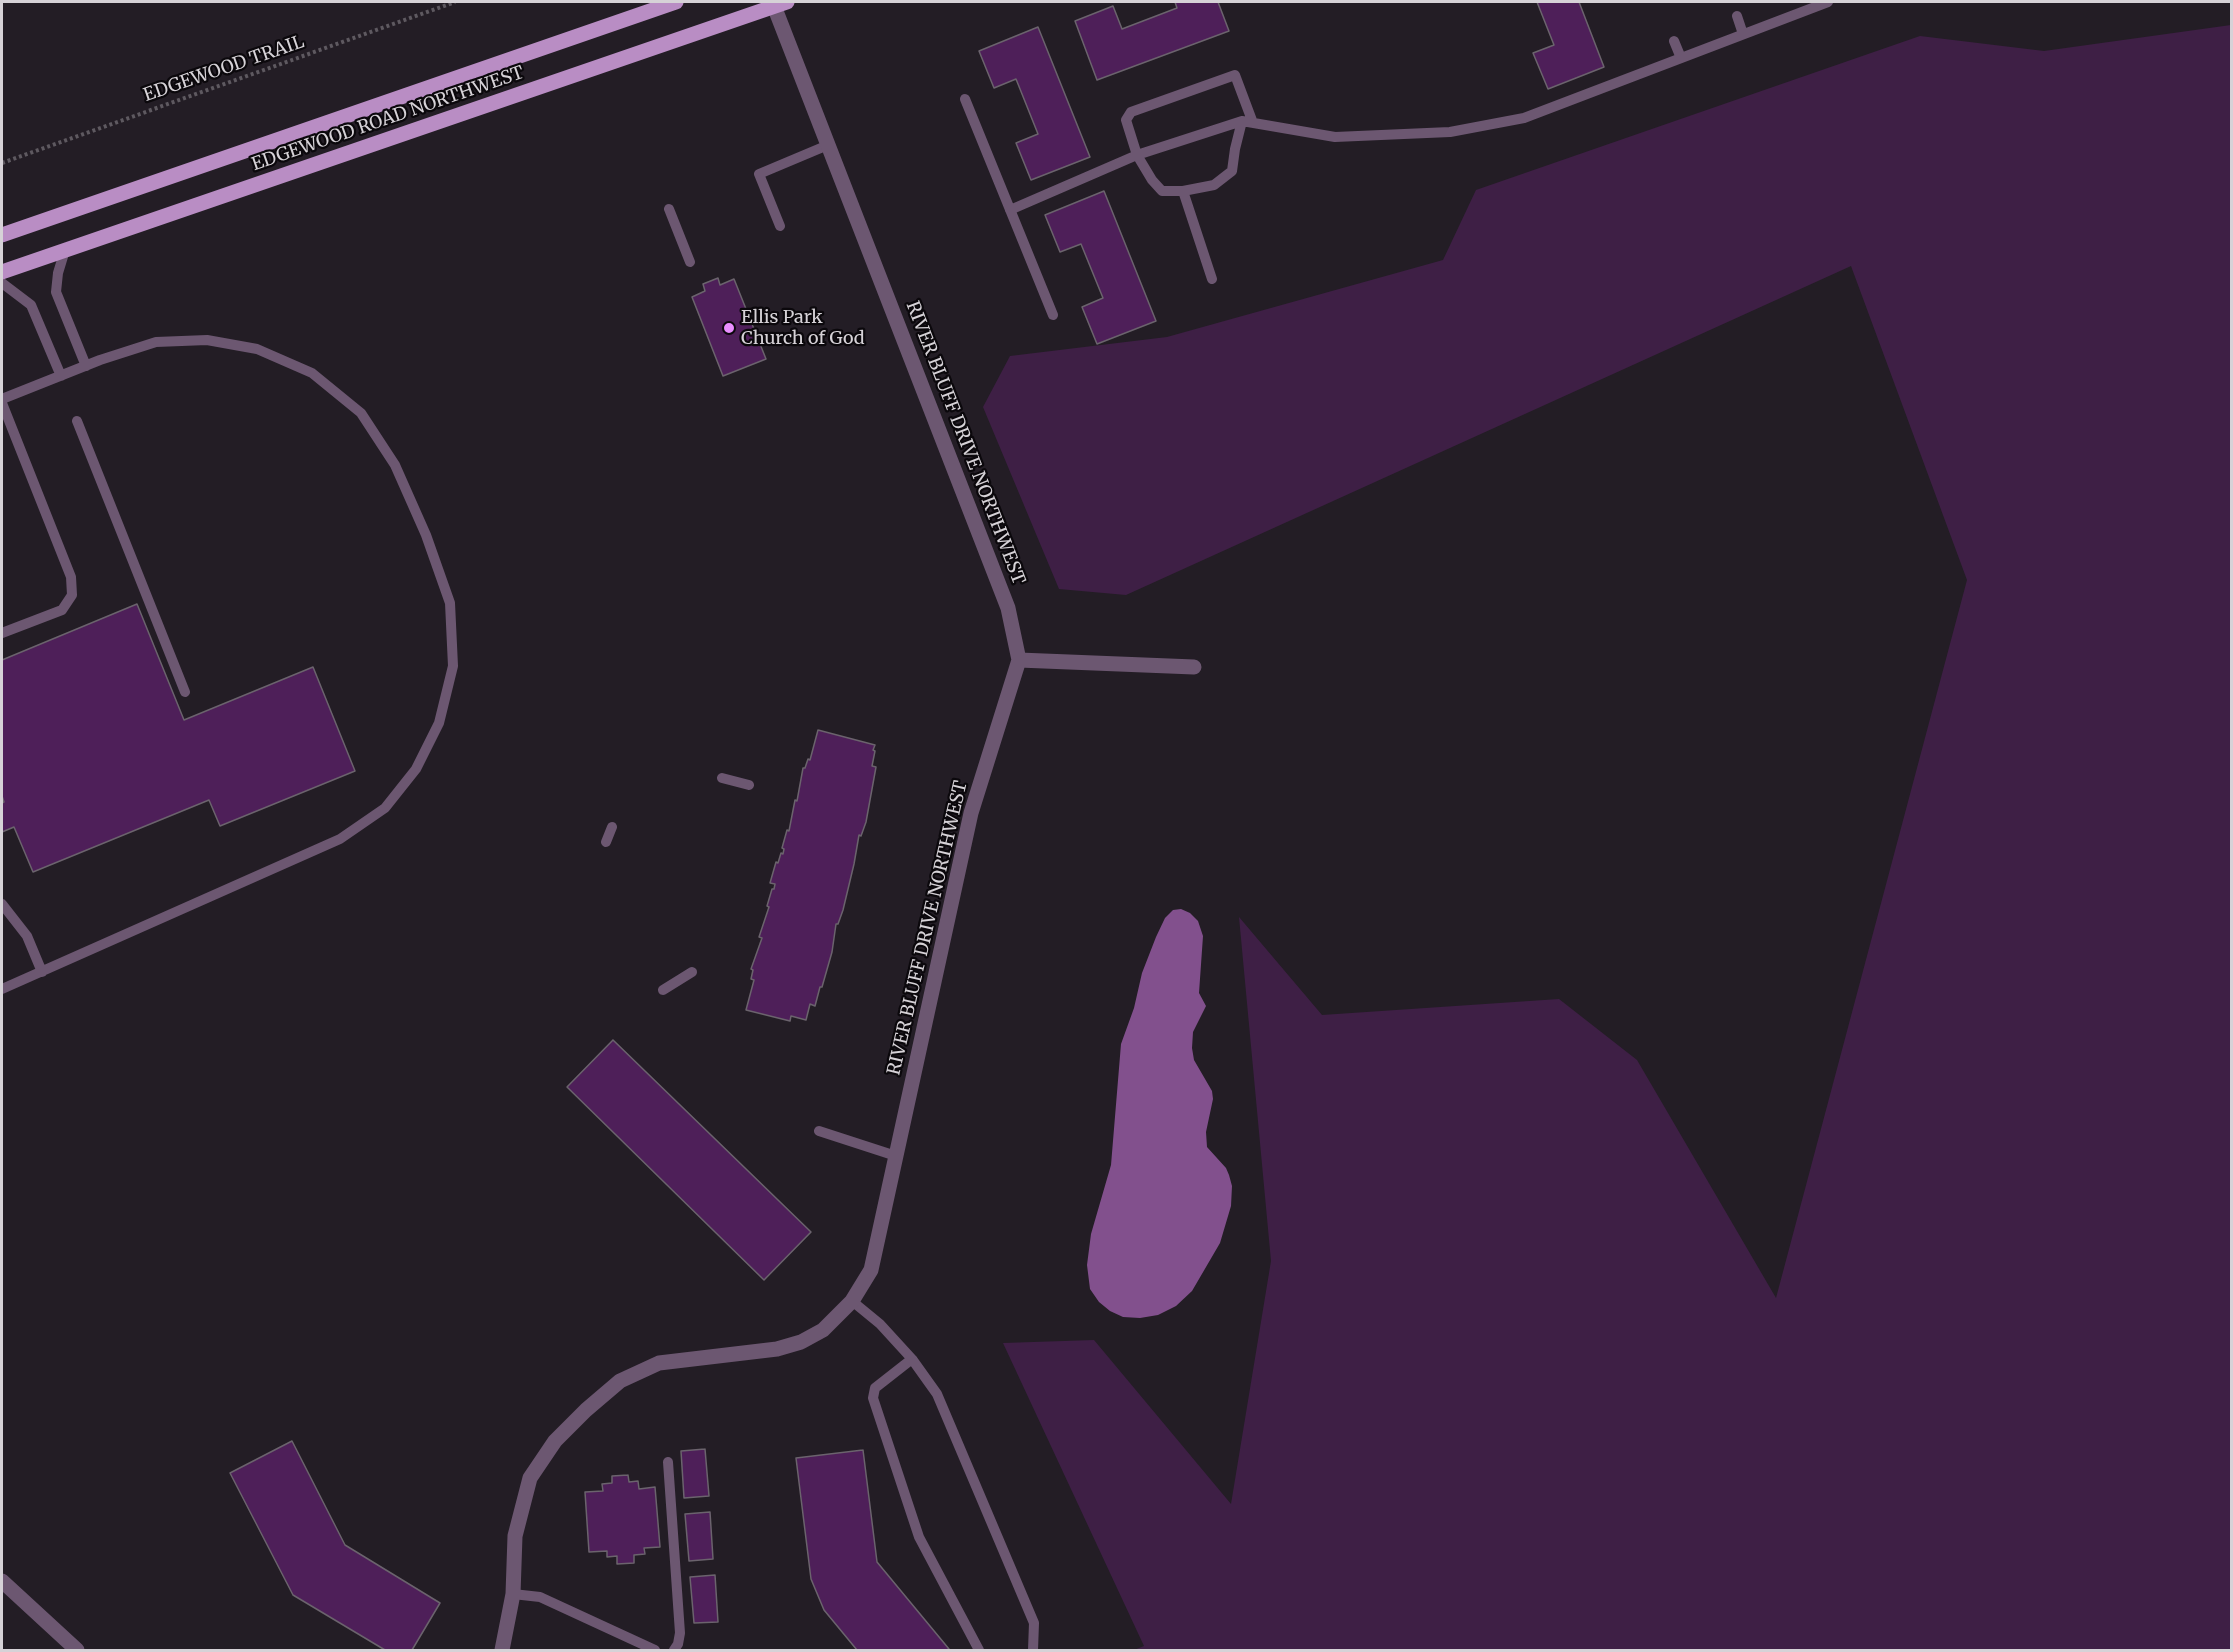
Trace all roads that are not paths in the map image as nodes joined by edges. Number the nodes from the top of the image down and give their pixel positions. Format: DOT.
graph roads {
  1 [pos="676,2"];
  2 [pos="1828,2"];
  3 [pos="781,4"];
  4 [pos="1737,16"];
  5 [pos="1743,34"];
  6 [pos="1674,41"];
  7 [pos="1681,58"];
  8 [pos="965,99"];
  9 [pos="1242,120"];
  10 [pos="1253,123"];
  11 [pos="828,145"];
  12 [pos="1137,155"];
  13 [pos="1184,191"];
  14 [pos="669,209"];
  15 [pos="1010,210"];
  16 [pos="780,226"];
  17 [pos="2,235"];
  18 [pos="65,250"];
  19 [pos="690,262"];
  20 [pos="2,272"];
  21 [pos="1212,279"];
  22 [pos="2,283"];
  23 [pos="1053,315"];
  24 [pos="86,366"];
  25 [pos="61,376"];
  26 [pos="2,401"];
  27 [pos="77,421"];
  28 [pos="2,633"];
  29 [pos="1019,660"];
  30 [pos="1194,667"];
  31 [pos="185,692"];
  32 [pos="722,778"];
  33 [pos="749,786"];
  34 [pos="612,827"];
  35 [pos="606,843"];
  36 [pos="2,904"];
  37 [pos="42,972"];
  38 [pos="692,972"];
  39 [pos="2,989"];
  40 [pos="663,990"];
  41 [pos="819,1131"];
  42 [pos="896,1156"];
  43 [pos="852,1301"];
  44 [pos="912,1359"];
  45 [pos="669,1462"];
  46 [pos="2,1581"];
  47 [pos="513,1594"];
  48 [pos="77,1650"];
  49 [pos="502,1650"];
  50 [pos="655,1650"];
  51 [pos="674,1650"];
  52 [pos="980,1650"];
  53 [pos="1033,1650"];
  1 -- 17 [label="main road, EDGEWOOD ROAD NORTHWEST"];
  2 -- 5 [label="lane"];
  3 -- 11 [label="street, RIVER BLUFF DRIVE NORTHWEST"];
  3 -- 18 [label="main road, EDGEWOOD ROAD NORTHWEST"];
  4 -- 5 [label="lane"];
  5 -- 7 [label="lane"];
  6 -- 7 [label="lane"];
  7 -- 10 [label="lane"];
  8 -- 15 [label="lane"];
  9 -- 10 [label="lane"];
  9 -- 12 [label="lane"];
  9 -- 13 [label="lane"];
  10 -- 12 [label="lane"];
  11 -- 16 [label="lane"];
  11 -- 29 [label="street, RIVER BLUFF DRIVE NORTHWEST"];
  12 -- 13 [label="lane"];
  12 -- 15 [label="lane"];
  13 -- 21 [label="lane"];
  14 -- 19 [label="lane"];
  15 -- 23 [label="lane"];
  18 -- 20 [label="main road, EDGEWOOD ROAD NORTHWEST"];
  18 -- 24 [label="lane"];
  22 -- 25 [label="lane"];
  24 -- 25 [label="lane"];
  24 -- 37 [label="lane"];
  25 -- 26 [label="lane"];
  26 -- 28 [label="lane"];
  27 -- 31 [label="lane"];
  29 -- 30 [label="street"];
  29 -- 42 [label="street, RIVER BLUFF DRIVE NORTHWEST"];
  32 -- 33 [label="lane"];
  34 -- 35 [label="lane"];
  36 -- 37 [label="lane"];
  37 -- 39 [label="lane"];
  38 -- 40 [label="lane"];
  41 -- 42 [label="lane"];
  42 -- 43 [label="street, RIVER BLUFF DRIVE NORTHWEST"];
  43 -- 44 [label="lane"];
  43 -- 47 [label="street, RIVER BLUFF DRIVE NORTHWEST"];
  44 -- 52 [label="lane"];
  44 -- 53 [label="lane"];
  45 -- 51 [label="lane"];
  46 -- 48 [label="street"];
  47 -- 49 [label="street, RIVER BLUFF DRIVE NORTHWEST"];
  47 -- 50 [label="lane"];
}
